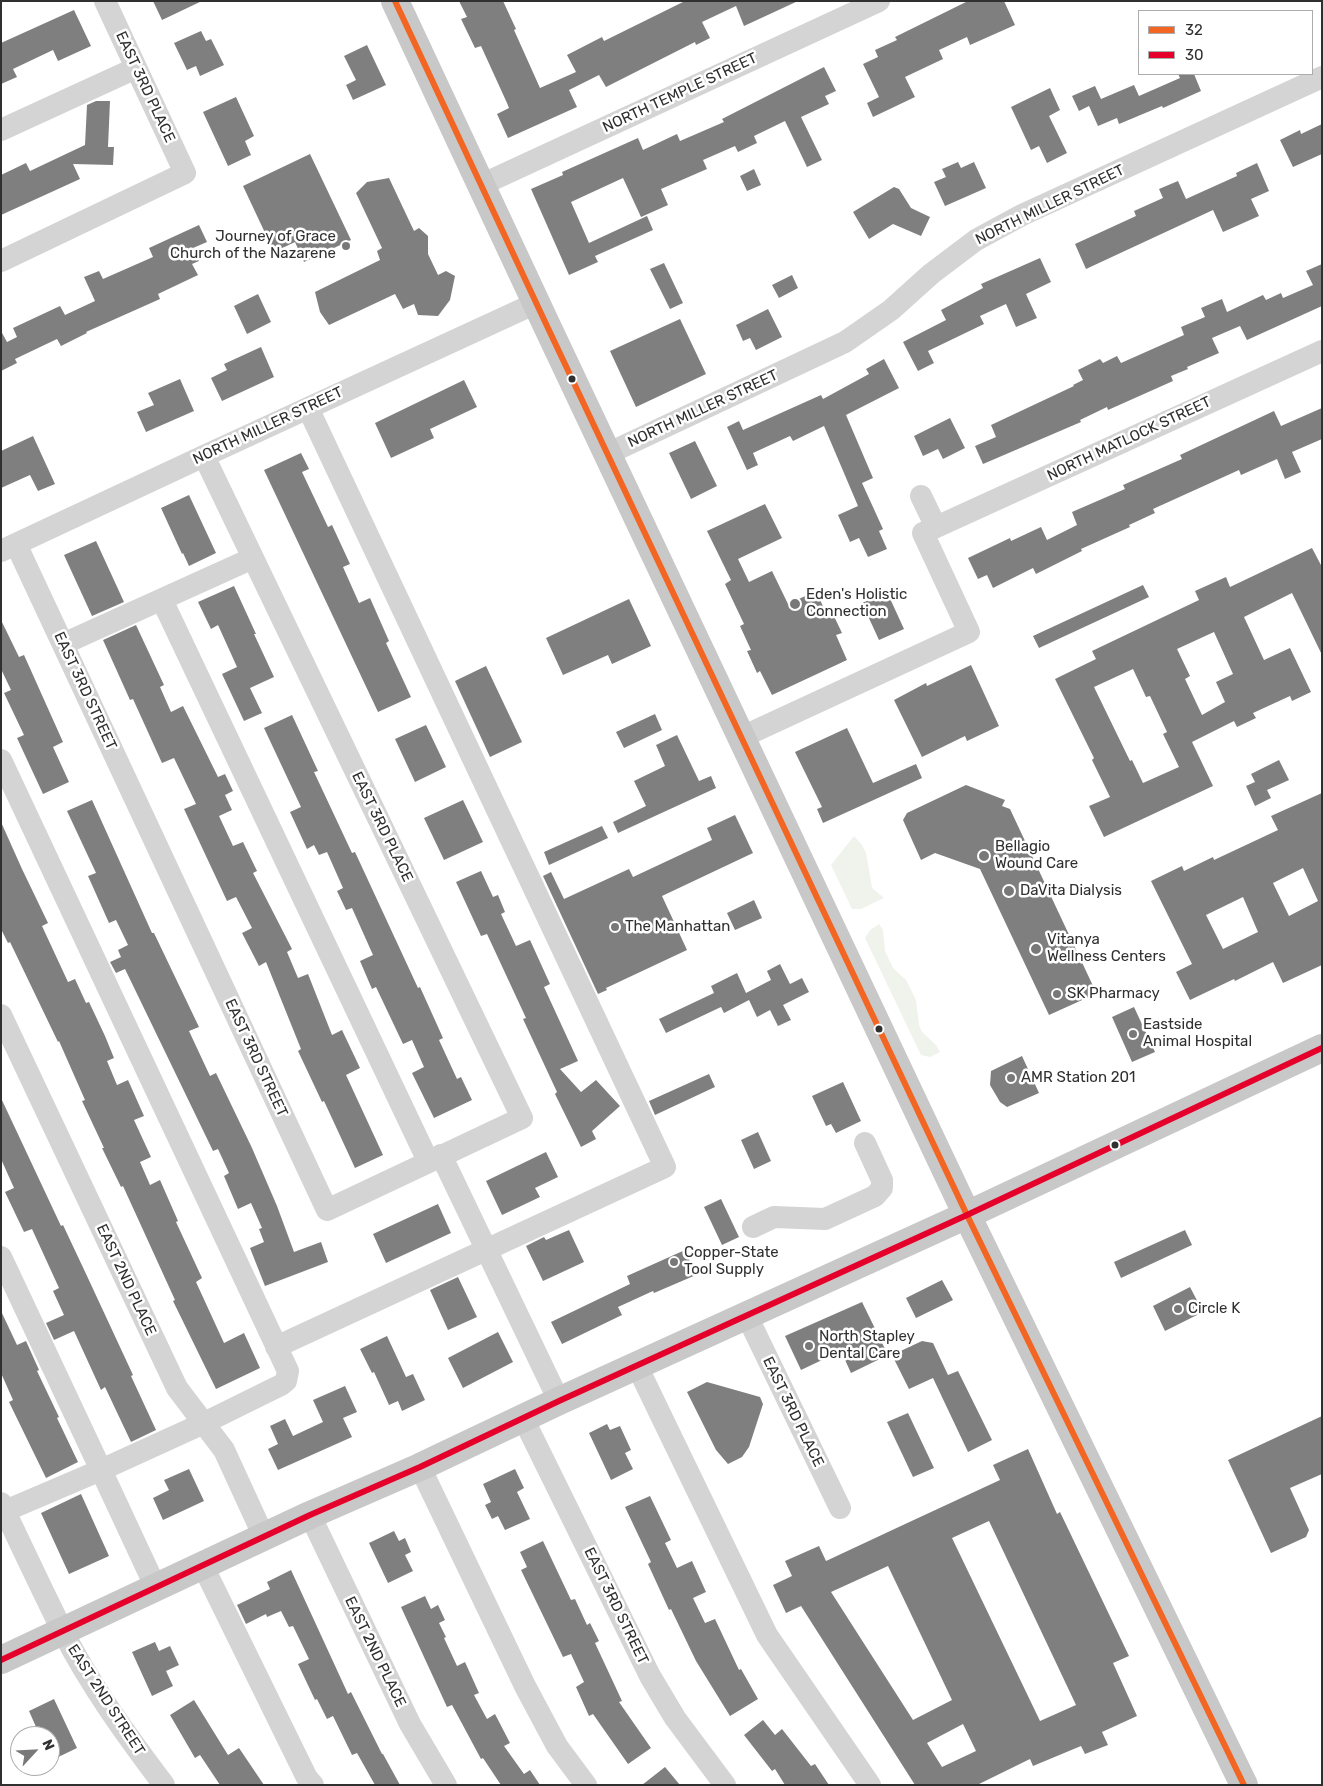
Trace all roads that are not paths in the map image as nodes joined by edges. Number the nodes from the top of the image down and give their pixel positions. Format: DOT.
graph roads {
  1 [pos="105,1"];
  2 [pos="395,1"];
  3 [pos="879,1"];
  4 [pos="136,68"];
  5 [pos="1322,77"];
  6 [pos="1,130"];
  7 [pos="481,185"];
  8 [pos="1,261"];
  9 [pos="536,304"];
  10 [pos="1322,351"];
  11 [pos="308,408"];
  12 [pos="607,454"];
  13 [pos="204,456"];
  14 [pos="921,496"];
  15 [pos="936,528"];
  16 [pos="9,548"];
  17 [pos="253,558"];
  18 [pos="162,600"];
  19 [pos="63,644"];
  20 [pos="742,737"];
  21 [pos="1,760"];
  22 [pos="1,1015"];
  23 [pos="1322,1048"];
  24 [pos="865,1143"];
  25 [pos="435,1158"];
  26 [pos="967,1216"];
  27 [pos="753,1228"];
  28 [pos="487,1251"];
  29 [pos="1,1257"];
  30 [pos="747,1316"];
  31 [pos="276,1347"];
  32 [pos="637,1366"];
  33 [pos="559,1401"];
  34 [pos="523,1418"];
  35 [pos="204,1423"];
  36 [pos="420,1467"];
  37 [pos="101,1470"];
  38 [pos="3,1507"];
  39 [pos="840,1508"];
  40 [pos="310,1516"];
  41 [pos="264,1536"];
  42 [pos="203,1566"];
  43 [pos="156,1588"];
  44 [pos="62,1631"];
  45 [pos="1,1660"];
  46 [pos="164,1785"];
  47 [pos="313,1785"];
  48 [pos="446,1785"];
  49 [pos="586,1785"];
  50 [pos="725,1785"];
  51 [pos="870,1785"];
  52 [pos="1244,1785"];
  1 -- 4 [label="street, EAST 3RD PLACE"];
  2 -- 7 [label="main road"];
  3 -- 7 [label="street, NORTH TEMPLE STREET"];
  4 -- 6 [label="street"];
  4 -- 8 [label="street, EAST 3RD PLACE"];
  5 -- 12 [label="street, NORTH MILLER STREET"];
  7 -- 9 [label="main road"];
  9 -- 11 [label="street, NORTH MILLER STREET"];
  9 -- 12 [label="main road"];
  10 -- 15 [label="street, NORTH MATLOCK STREET"];
  11 -- 13 [label="street, NORTH MILLER STREET"];
  11 -- 28 [label="street"];
  12 -- 20 [label="main road"];
  13 -- 16 [label="street, NORTH MILLER STREET"];
  13 -- 17 [label="street, EAST 3RD PLACE"];
  14 -- 15 [label="street"];
  15 -- 20 [label="street"];
  16 -- 19 [label="street, EAST 3RD STREET"];
  17 -- 18 [label="street"];
  17 -- 25 [label="street, EAST 3RD PLACE"];
  18 -- 19 [label="street"];
  18 -- 25 [label="street"];
  19 -- 25 [label="street, EAST 3RD STREET"];
  20 -- 26 [label="main road"];
  21 -- 31 [label="street"];
  22 -- 35 [label="street, EAST 2ND PLACE"];
  23 -- 26 [label="main road"];
  24 -- 27 [label="street"];
  25 -- 28 [label="street"];
  26 -- 30 [label="main road"];
  26 -- 52 [label="main road"];
  28 -- 31 [label="street"];
  28 -- 33 [label="street"];
  29 -- 37 [label="street"];
  30 -- 32 [label="main road"];
  30 -- 39 [label="street, EAST 3RD PLACE"];
  31 -- 35 [label="street"];
  32 -- 33 [label="main road"];
  32 -- 51 [label="street"];
  33 -- 34 [label="main road"];
  34 -- 36 [label="main road"];
  34 -- 50 [label="street, EAST 3RD STREET"];
  35 -- 37 [label="street"];
  35 -- 41 [label="street, EAST 2ND PLACE"];
  36 -- 40 [label="main road"];
  36 -- 49 [label="street"];
  37 -- 38 [label="street"];
  37 -- 43 [label="street"];
  38 -- 44 [label="street, EAST 2ND STREET"];
  40 -- 41 [label="main road"];
  40 -- 48 [label="street, EAST 2ND PLACE"];
  41 -- 42 [label="main road"];
  42 -- 43 [label="main road"];
  42 -- 47 [label="street"];
  43 -- 44 [label="main road"];
  44 -- 45 [label="main road"];
  44 -- 46 [label="street, EAST 2ND STREET"];
}
